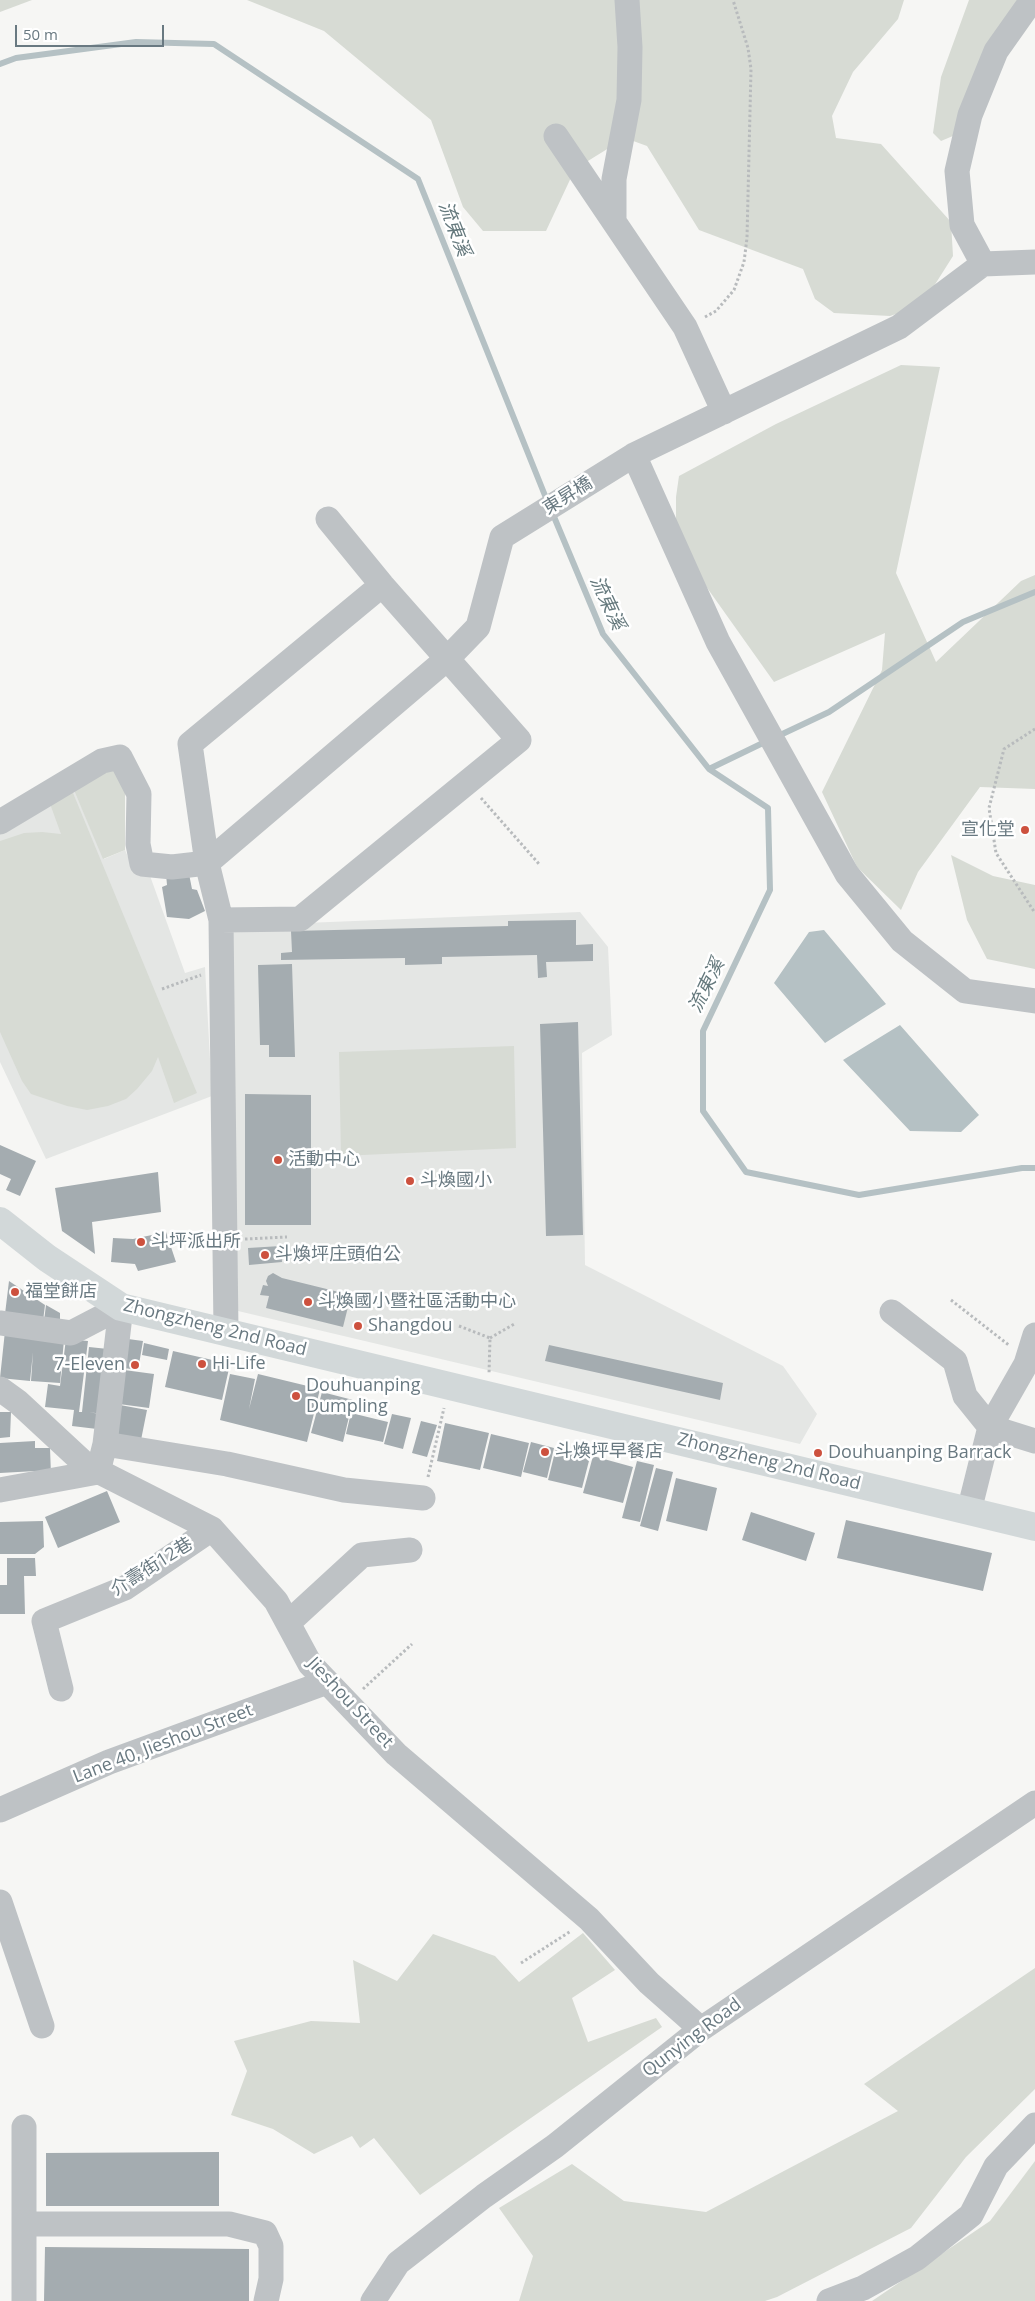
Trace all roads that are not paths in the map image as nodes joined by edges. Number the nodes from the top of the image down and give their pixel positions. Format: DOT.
graph roads {
  1 [pos="627,0"];
  2 [pos="1032,0"];
  3 [pos="556,136"];
  4 [pos="614,221"];
  5 [pos="1035,262"];
  6 [pos="983,264"];
  7 [pos="724,412"];
  8 [pos="634,455"];
  9 [pos="328,519"];
  10 [pos="382,585"];
  11 [pos="448,658"];
  12 [pos="0,822"];
  13 [pos="207,863"];
  14 [pos="221,920"];
  15 [pos="1035,1001"];
  16 [pos="0,1221"];
  17 [pos="121,1307"];
  18 [pos="892,1312"];
  19 [pos="0,1323"];
  20 [pos="226,1331"];
  21 [pos="1035,1335"];
  22 [pos="1029,1365"];
  23 [pos="0,1389"];
  24 [pos="990,1427"];
  25 [pos="1035,1441"];
  26 [pos="106,1444"];
  27 [pos="98,1472"];
  28 [pos="0,1490"];
  29 [pos="423,1498"];
  30 [pos="969,1511"];
  31 [pos="1035,1527"];
  32 [pos="212,1529"];
  33 [pos="410,1550"];
  34 [pos="288,1623"];
  35 [pos="327,1682"];
  36 [pos="61,1690"];
  37 [pos="1035,1803"];
  38 [pos="0,1810"];
  39 [pos="0,1902"];
  40 [pos="42,2026"];
  41 [pos="701,2029"];
  42 [pos="1035,2125"];
  43 [pos="24,2127"];
  44 [pos="24,2224"];
  45 [pos="24,2301"];
  46 [pos="266,2301"];
  47 [pos="373,2301"];
  48 [pos="829,2301"];
  1 -- 4 [label="street"];
  2 -- 6 [label="street"];
  3 -- 4 [label="street"];
  4 -- 7 [label="street"];
  5 -- 6 [label="street"];
  6 -- 7 [label="street, 東昇橋"];
  7 -- 8 [label="street, 東昇橋"];
  8 -- 11 [label="street, 東昇橋"];
  8 -- 15 [label="street"];
  9 -- 10 [label="street"];
  10 -- 11 [label="street"];
  10 -- 13 [label="street"];
  11 -- 13 [label="street"];
  11 -- 14 [label="street"];
  12 -- 13 [label="street"];
  13 -- 14 [label="street"];
  14 -- 20 [label="street"];
  16 -- 17 [label="main road, Zhongzheng 2nd Road"];
  17 -- 19 [label="street"];
  17 -- 20 [label="main road, Zhongzheng 2nd Road"];
  17 -- 26 [label="street"];
  18 -- 24 [label="street"];
  20 -- 30 [label="main road, Zhongzheng 2nd Road"];
  21 -- 22 [label="street"];
  22 -- 24 [label="street"];
  23 -- 27 [label="street, Jieshou Street"];
  24 -- 25 [label="street"];
  24 -- 30 [label="street"];
  26 -- 27 [label="street"];
  26 -- 29 [label="street"];
  27 -- 28 [label="street"];
  27 -- 32 [label="street, Jieshou Street"];
  30 -- 31 [label="main road, Zhongzheng 2nd Road"];
  32 -- 34 [label="street, Jieshou Street"];
  32 -- 36 [label="street, 介壽街12巷"];
  33 -- 34 [label="street"];
  34 -- 35 [label="street, Jieshou Street"];
  35 -- 38 [label="street, Lane 40, Jieshou Street"];
  35 -- 41 [label="street, Jieshou Street"];
  37 -- 41 [label="street, Qunying Road"];
  39 -- 40 [label="street"];
  41 -- 47 [label="street, Qunying Road"];
  42 -- 48 [label="street"];
  43 -- 44 [label="street"];
  44 -- 45 [label="street"];
  44 -- 46 [label="street"];
}
